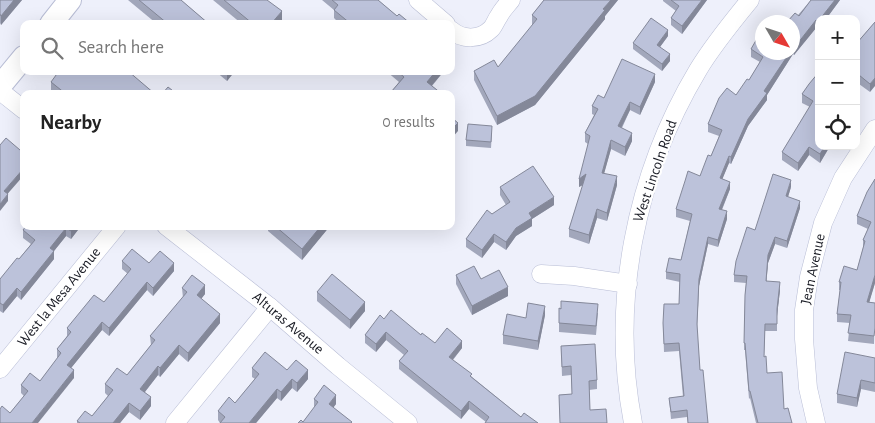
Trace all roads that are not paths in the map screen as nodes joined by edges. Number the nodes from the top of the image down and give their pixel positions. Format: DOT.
graph roads {
  1 [pos="70,0"];
  2 [pos="418,0"];
  3 [pos="511,0"];
  4 [pos="750,0"];
  5 [pos="54,20"];
  6 [pos="441,20"];
  7 [pos="455,34"];
  8 [pos="20,62"];
  9 [pos="0,86"];
  10 [pos="0,90"];
  11 [pos="20,107"];
  12 [pos="875,129"];
  13 [pos="114,230"];
  14 [pos="171,230"];
  15 [pos="541,274"];
  16 [pos="628,284"];
  17 [pos="270,307"];
  18 [pos="0,369"];
  19 [pos="401,421"];
  20 [pos="175,423"];
  21 [pos="633,423"];
  22 [pos="816,423"];
  1 -- 5 [label="main road"];
  2 -- 6 [label="street"];
  3 -- 7 [label="street"];
  4 -- 16 [label="street, West Lincoln Road"];
  8 -- 9 [label="main road"];
  10 -- 11 [label="street"];
  12 -- 22 [label="street, Jean Avenue"];
  13 -- 18 [label="street, West la Mesa Avenue"];
  14 -- 17 [label="street, Alturas Avenue"];
  15 -- 16 [label="street"];
  16 -- 21 [label="street, West Lincoln Road"];
  17 -- 19 [label="street, Alturas Avenue"];
  17 -- 20 [label="street"];
}
